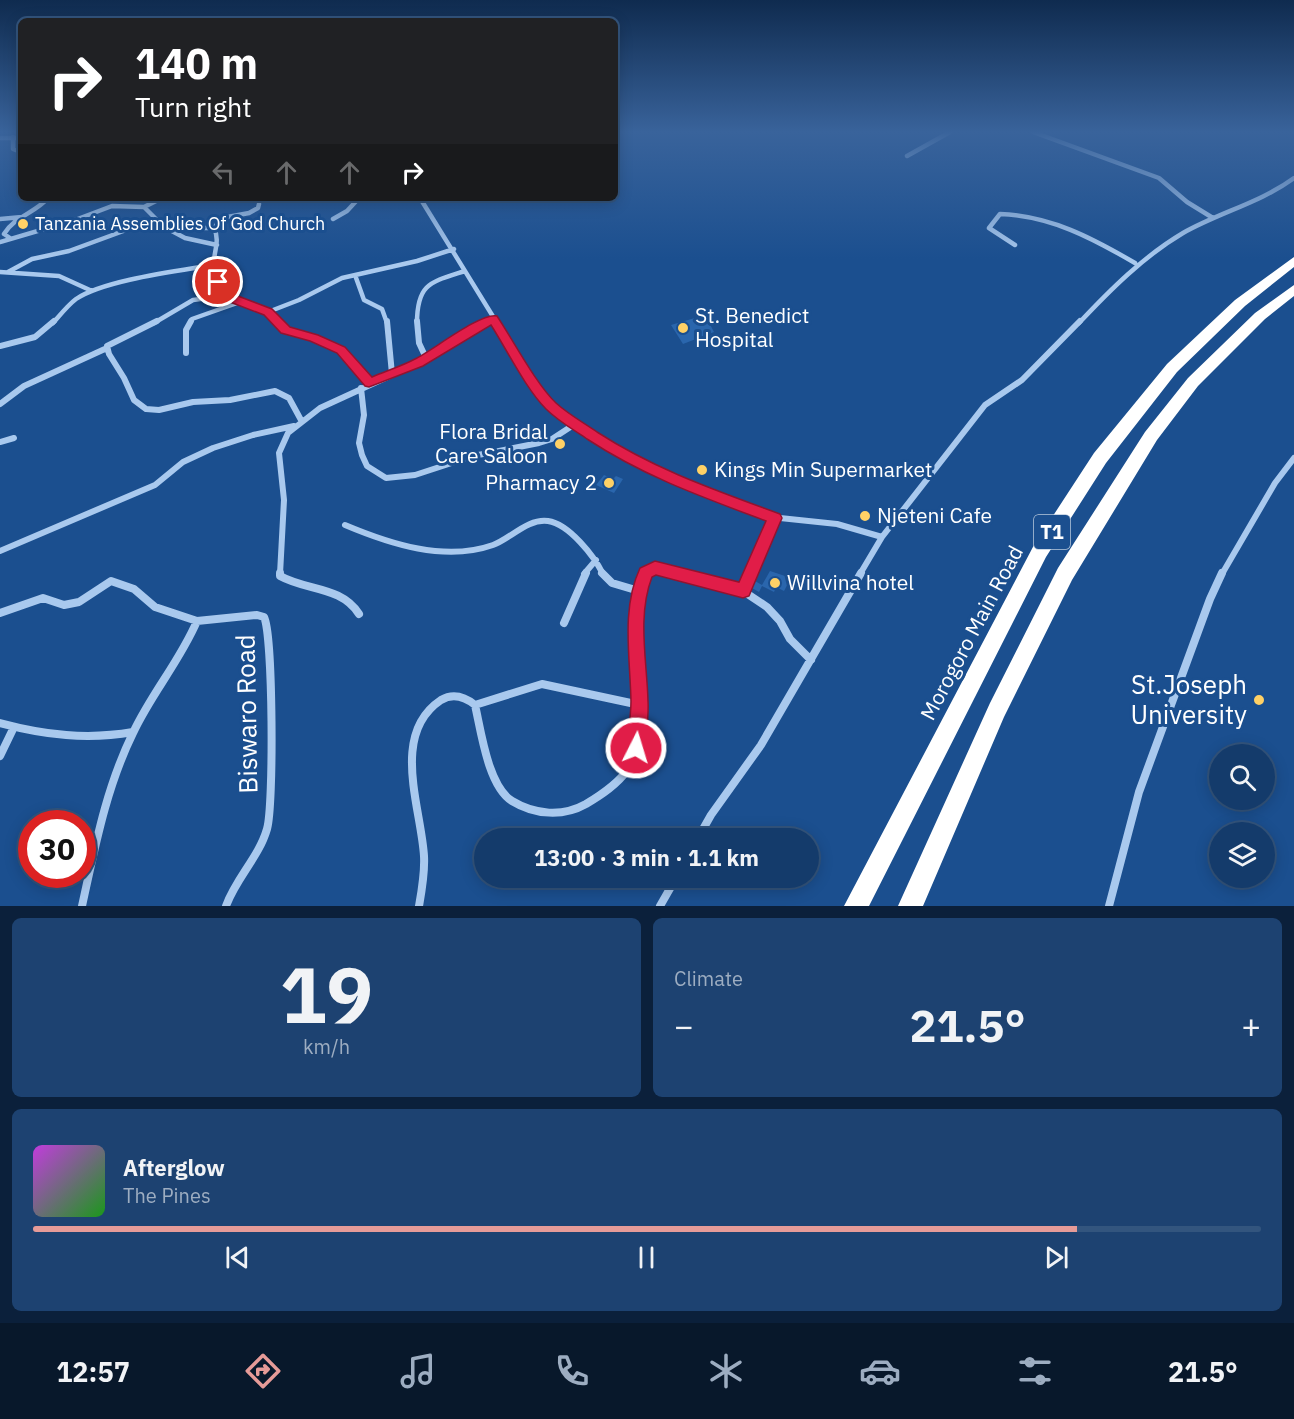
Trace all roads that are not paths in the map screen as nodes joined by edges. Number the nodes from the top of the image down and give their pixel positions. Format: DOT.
graph roads {
  1 [pos="1149,174"];
  2 [pos="1294,178"];
  3 [pos="46,201"];
  4 [pos="110,201"];
  5 [pos="156,201"];
  6 [pos="355,201"];
  7 [pos="422,201"];
  8 [pos="259,204"];
  9 [pos="112,206"];
  10 [pos="144,207"];
  11 [pos="25,217"];
  12 [pos="1213,218"];
  13 [pos="0,219"];
  14 [pos="156,219"];
  15 [pos="333,219"];
  16 [pos="214,228"];
  17 [pos="171,230"];
  18 [pos="10,238"];
  19 [pos="0,242"];
  20 [pos="217,245"];
  21 [pos="1015,245"];
  22 [pos="454,249"];
  23 [pos="1294,261"];
  24 [pos="1134,263"];
  25 [pos="213,265"];
  26 [pos="465,271"];
  27 [pos="0,272"];
  28 [pos="8,272"];
  29 [pos="355,274"];
  30 [pos="1294,289"];
  31 [pos="92,291"];
  32 [pos="230,295"];
  33 [pos="240,302"];
  34 [pos="268,312"];
  35 [pos="493,319"];
  36 [pos="0,346"];
  37 [pos="107,348"];
  38 [pos="186,352"];
  39 [pos="426,358"];
  40 [pos="392,374"];
  41 [pos="369,382"];
  42 [pos="361,388"];
  43 [pos="0,404"];
  44 [pos="301,420"];
  45 [pos="575,423"];
  46 [pos="295,426"];
  47 [pos="14,438"];
  48 [pos="0,442"];
  49 [pos="1294,458"];
  50 [pos="775,518"];
  51 [pos="345,525"];
  52 [pos="882,537"];
  53 [pos="0,551"];
  54 [pos="596,561"];
  55 [pos="639,591"];
  56 [pos="743,591"];
  57 [pos="0,613"];
  58 [pos="359,614"];
  59 [pos="197,621"];
  60 [pos="564,623"];
  61 [pos="812,660"];
  62 [pos="475,705"];
  63 [pos="640,705"];
  64 [pos="0,723"];
  65 [pos="14,727"];
  66 [pos="134,732"];
  67 [pos="0,756"];
  68 [pos="704,828"];
  69 [pos="670,888"];
  70 [pos="914,897"];
  71 [pos="82,906"];
  72 [pos="226,906"];
  73 [pos="419,906"];
  74 [pos="660,906"];
  75 [pos="856,906"];
  76 [pos="1109,906"];
  1 -- 12 [label="street"];
  2 -- 12 [label="street"];
  3 -- 11 [label="street"];
  4 -- 9 [label="street"];
  5 -- 10 [label="street"];
  6 -- 15 [label="street"];
  7 -- 22 [label="street"];
  8 -- 16 [label="street"];
  9 -- 10 [label="street"];
  9 -- 18 [label="street"];
  10 -- 14 [label="street"];
  11 -- 13 [label="street"];
  11 -- 18 [label="street"];
  12 -- 52 [label="street"];
  14 -- 17 [label="street"];
  14 -- 28 [label="street"];
  16 -- 17 [label="street"];
  16 -- 20 [label="street"];
  17 -- 20 [label="street"];
  18 -- 19 [label="street"];
  20 -- 25 [label="street"];
  21 -- 24 [label="street"];
  22 -- 26 [label="street"];
  22 -- 29 [label="street"];
  23 -- 75 [label="highway, Morogoro Main Road / T1"];
  25 -- 31 [label="street"];
  25 -- 32 [label="street"];
  26 -- 35 [label="street"];
  26 -- 39 [label="street"];
  27 -- 28 [label="street"];
  28 -- 31 [label="street"];
  29 -- 34 [label="street"];
  29 -- 40 [label="street"];
  30 -- 70 [label="highway, T1"];
  31 -- 36 [label="street"];
  32 -- 33 [label="street"];
  32 -- 37 [label="street"];
  33 -- 34 [label="street"];
  33 -- 38 [label="street"];
  34 -- 41 [label="street"];
  35 -- 39 [label="street"];
  35 -- 45 [label="street"];
  37 -- 43 [label="street"];
  37 -- 44 [label="street"];
  39 -- 40 [label="street"];
  40 -- 41 [label="street"];
  41 -- 42 [label="street"];
  42 -- 44 [label="street"];
  42 -- 45 [label="street"];
  44 -- 46 [label="street"];
  45 -- 50 [label="street"];
  46 -- 53 [label="street"];
  46 -- 58 [label="street"];
  47 -- 48 [label="street"];
  49 -- 76 [label="street"];
  50 -- 52 [label="street"];
  50 -- 56 [label="street"];
  51 -- 54 [label="street"];
  52 -- 61 [label="street"];
  54 -- 55 [label="street"];
  54 -- 60 [label="street"];
  55 -- 56 [label="street"];
  55 -- 63 [label="street"];
  56 -- 61 [label="street"];
  57 -- 59 [label="street, Biswaro Road"];
  59 -- 66 [label="street"];
  59 -- 72 [label="street, Biswaro Road"];
  61 -- 68 [label="street"];
  62 -- 63 [label="street"];
  62 -- 63 [label="street"];
  62 -- 73 [label="street"];
  64 -- 65 [label="street"];
  65 -- 66 [label="street"];
  65 -- 67 [label="street"];
  66 -- 71 [label="street"];
  69 -- 74 [label="street"];
}
